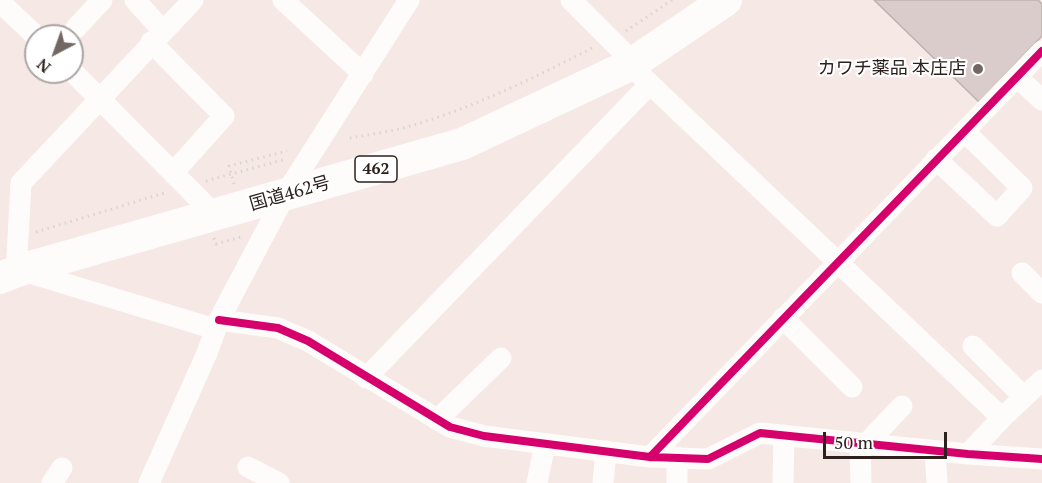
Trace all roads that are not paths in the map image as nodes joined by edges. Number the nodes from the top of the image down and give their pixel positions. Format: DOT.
graph roads {
  1 [pos="102,0"];
  2 [pos="135,0"];
  3 [pos="193,0"];
  4 [pos="283,0"];
  5 [pos="409,0"];
  6 [pos="571,0"];
  7 [pos="696,0"];
  8 [pos="726,0"];
  9 [pos="0,2"];
  10 [pos="80,24"];
  11 [pos="24,25"];
  12 [pos="156,36"];
  13 [pos="1042,51"];
  14 [pos="625,56"];
  15 [pos="363,74"];
  16 [pos="1017,77"];
  17 [pos="84,82"];
  18 [pos="100,97"];
  19 [pos="1042,100"];
  20 [pos="965,132"];
  21 [pos="936,159"];
  22 [pos="292,160"];
  23 [pos="193,194"];
  24 [pos="285,195"];
  25 [pos="9,260"];
  26 [pos="837,263"];
  27 [pos="1022,273"];
  28 [pos="1042,293"];
  29 [pos="783,318"];
  30 [pos="217,324"];
  31 [pos="973,346"];
  32 [pos="501,358"];
  33 [pos="366,378"];
  34 [pos="1042,380"];
  35 [pos="852,387"];
  36 [pos="1024,398"];
  37 [pos="902,406"];
  38 [pos="1002,418"];
  39 [pos="437,420"];
  40 [pos="784,435"];
  41 [pos="545,444"];
  42 [pos="863,444"];
  43 [pos="606,451"];
  44 [pos="935,451"];
  45 [pos="968,454"];
  46 [pos="650,457"];
  47 [pos="677,458"];
  48 [pos="1042,459"];
  49 [pos="248,467"];
  50 [pos="148,483"];
  51 [pos="279,483"];
  52 [pos="537,483"];
  53 [pos="603,483"];
  54 [pos="677,483"];
  55 [pos="783,483"];
  56 [pos="861,483"];
  57 [pos="937,483"];
  1 -- 10 [label="street"];
  2 -- 12 [label="street"];
  3 -- 12 [label="street"];
  4 -- 15 [label="street"];
  5 -- 15 [label="street"];
  6 -- 14 [label="street"];
  7 -- 14 [label="highway, 国道462号 / 462"];
  8 -- 14 [label="highway, 国道462号 / 462"];
  9 -- 11 [label="street"];
  12 -- 18 [label="street"];
  12 -- 23 [label="street"];
  13 -- 16 [label="street"];
  14 -- 22 [label="highway, 国道462号 / 462"];
  14 -- 24 [label="highway, 国道462号 / 462"];
  14 -- 26 [label="street"];
  14 -- 33 [label="street"];
  15 -- 22 [label="street"];
  16 -- 19 [label="street"];
  16 -- 20 [label="street"];
  17 -- 18 [label="street"];
  18 -- 23 [label="street"];
  18 -- 25 [label="street"];
  20 -- 21 [label="street"];
  20 -- 21 [label="street"];
  21 -- 26 [label="street"];
  22 -- 23 [label="highway, 国道462号 / 462"];
  22 -- 24 [label="street"];
  23 -- 24 [label="highway, 国道462号 / 462"];
  23 -- 25 [label="highway, 国道462号 / 462"];
  24 -- 30 [label="street"];
  25 -- 30 [label="street"];
  26 -- 29 [label="street"];
  26 -- 38 [label="street"];
  27 -- 28 [label="street"];
  29 -- 35 [label="street"];
  29 -- 46 [label="street"];
  30 -- 33 [label="street"];
  30 -- 50 [label="street"];
  31 -- 36 [label="street"];
  32 -- 39 [label="street"];
  33 -- 39 [label="street"];
  34 -- 36 [label="street"];
  36 -- 38 [label="street"];
  37 -- 42 [label="street"];
  38 -- 45 [label="street"];
  39 -- 41 [label="street"];
  40 -- 42 [label="street"];
  40 -- 47 [label="street"];
  40 -- 55 [label="street"];
  41 -- 43 [label="street"];
  41 -- 52 [label="street"];
  42 -- 44 [label="street"];
  42 -- 56 [label="street"];
  43 -- 46 [label="street"];
  43 -- 53 [label="street"];
  44 -- 45 [label="street"];
  44 -- 57 [label="street"];
  45 -- 48 [label="street"];
  46 -- 47 [label="street"];
  47 -- 54 [label="street"];
  49 -- 51 [label="street"];
}
